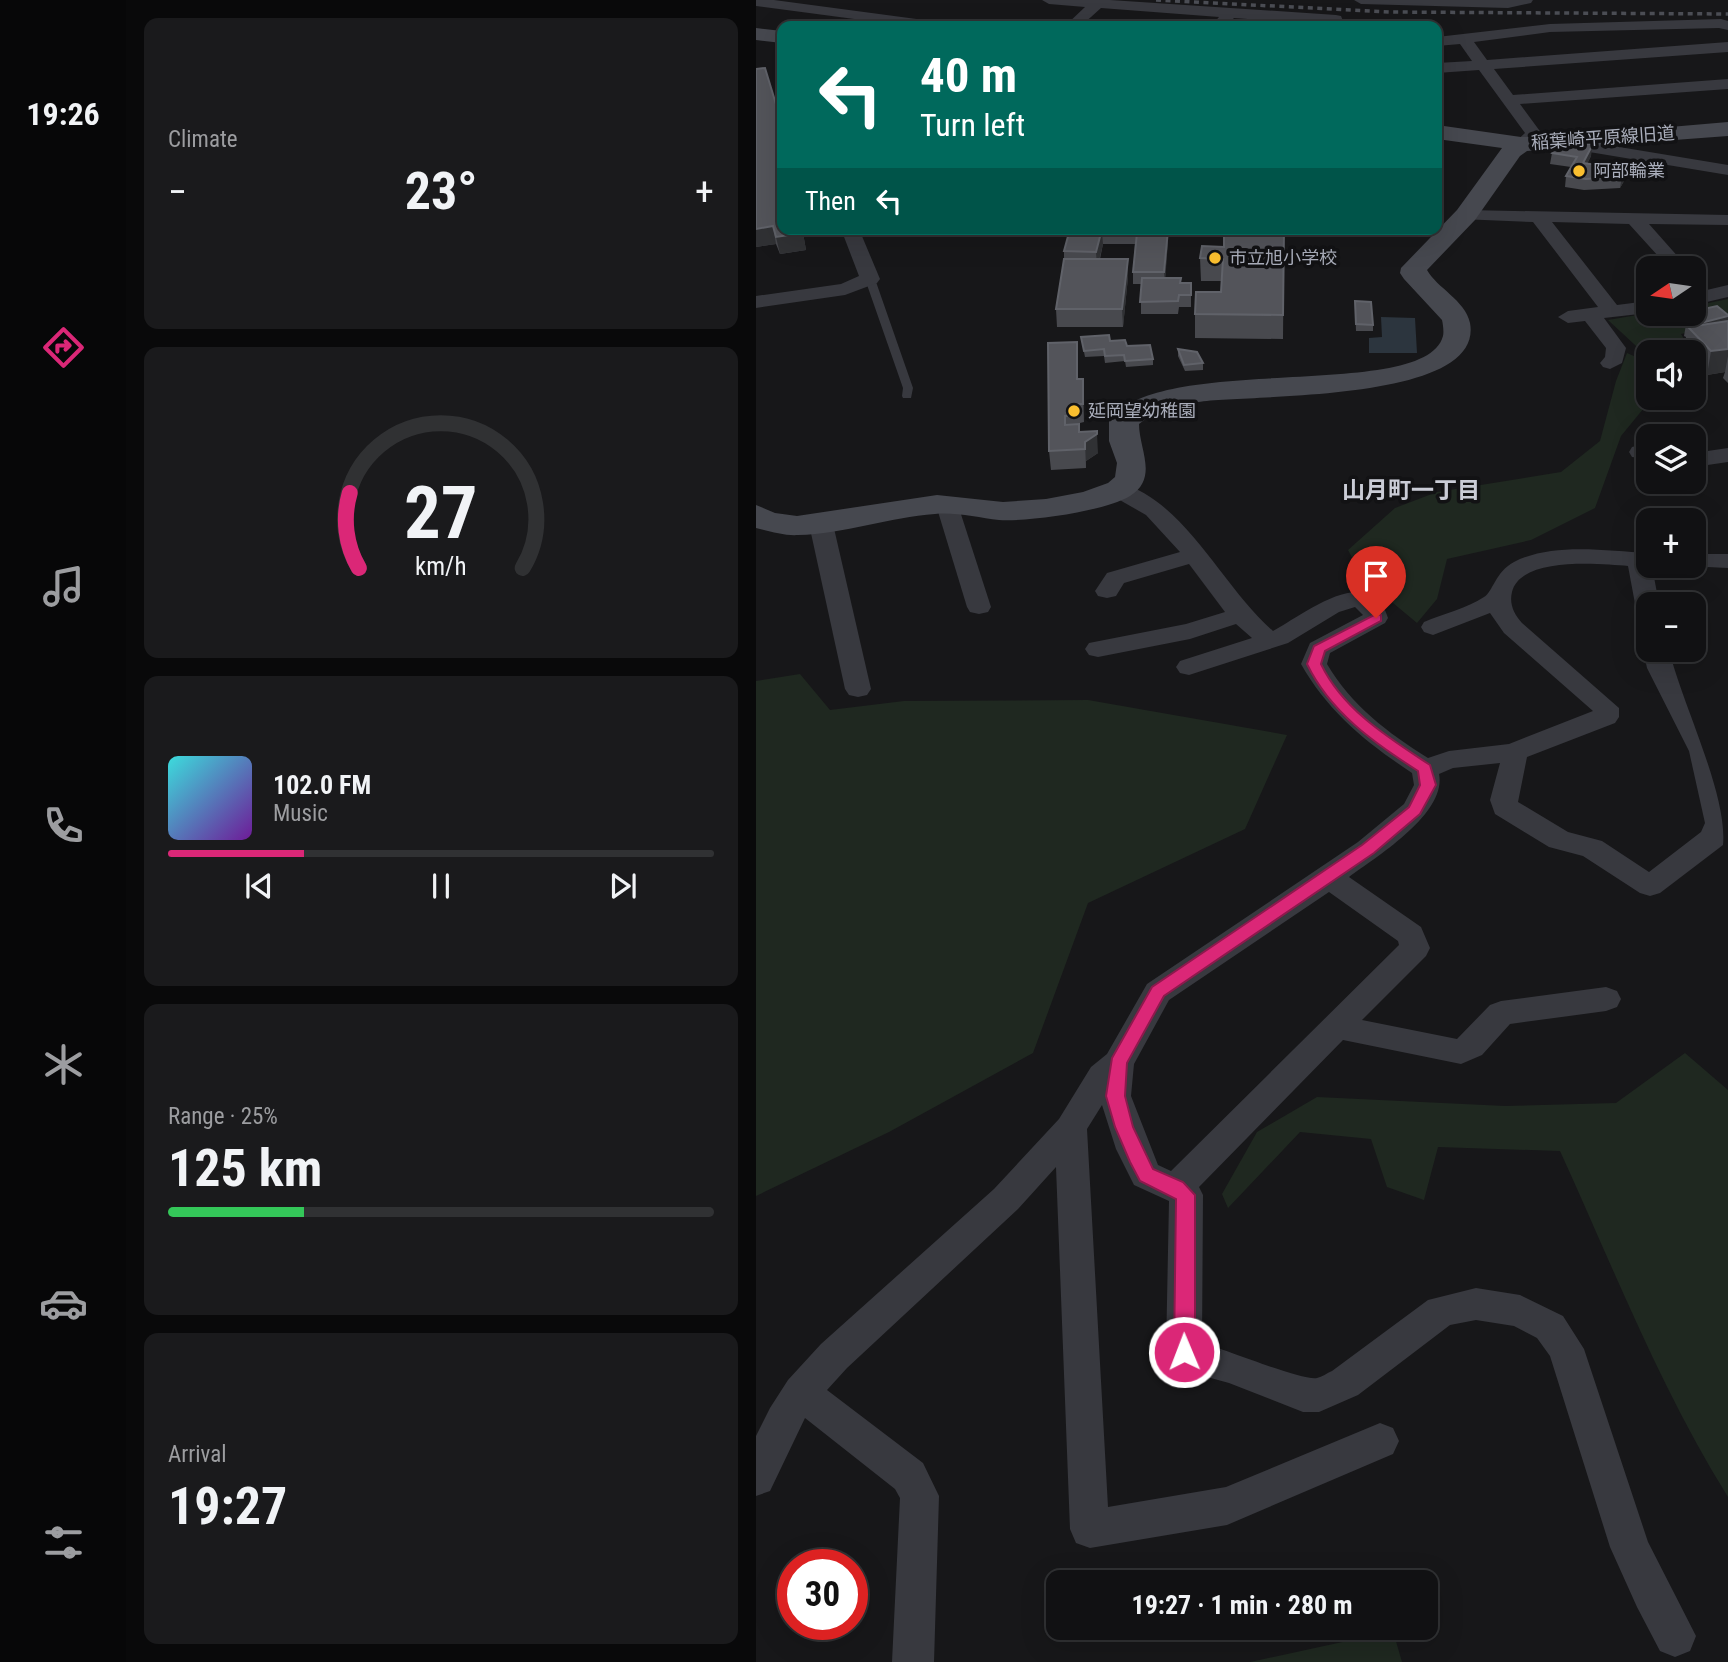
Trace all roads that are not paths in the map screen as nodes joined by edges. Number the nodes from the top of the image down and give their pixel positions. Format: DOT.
graph roads {
  1 [pos="1049,0"];
  2 [pos="1361,0"];
  3 [pos="1526,0"];
  4 [pos="1434,1"];
  5 [pos="756,2"];
  6 [pos="1099,2"];
  7 [pos="1508,2"];
  8 [pos="909,7"];
  9 [pos="1230,13"];
  10 [pos="875,21"];
  11 [pos="890,21"];
  12 [pos="1082,21"];
  13 [pos="1222,21"];
  14 [pos="1337,21"];
  15 [pos="1728,26"];
  16 [pos="756,34"];
  17 [pos="777,38"];
  18 [pos="1464,39"];
  19 [pos="1442,41"];
  20 [pos="1728,47"];
  21 [pos="1484,65"];
  22 [pos="1442,68"];
  23 [pos="1728,84"];
  24 [pos="1510,100"];
  25 [pos="1728,129"];
  26 [pos="1442,133"];
  27 [pos="1565,143"];
  28 [pos="1521,144"];
  29 [pos="1728,170"];
  30 [pos="1466,215"];
  31 [pos="1539,218"];
  32 [pos="1636,220"];
  33 [pos="1728,220"];
  34 [pos="852,235"];
  35 [pos="1668,256"];
  36 [pos="870,279"];
  37 [pos="1728,290"];
  38 [pos="1706,292"];
  39 [pos="756,303"];
  40 [pos="1636,309"];
  41 [pos="1612,312"];
  42 [pos="1590,314"];
  43 [pos="1568,317"];
  44 [pos="1609,363"];
  45 [pos="907,396"];
  46 [pos="1728,455"];
  47 [pos="1706,458"];
  48 [pos="1119,490"];
  49 [pos="947,505"];
  50 [pos="759,520"];
  51 [pos="821,524"];
  52 [pos="1193,555"];
  53 [pos="1636,560"];
  54 [pos="1706,561"];
  55 [pos="1728,561"];
  56 [pos="1107,591"];
  57 [pos="1497,601"];
  58 [pos="979,607"];
  59 [pos="1241,615"];
  60 [pos="1433,627"];
  61 [pos="1270,641"];
  62 [pos="1098,649"];
  63 [pos="1659,662"];
  64 [pos="1189,667"];
  65 [pos="858,690"];
  66 [pos="1513,752"];
  67 [pos="1425,769"];
  68 [pos="1723,827"];
  69 [pos="1328,877"];
  70 [pos="1606,999"];
  71 [pos="1336,1027"];
  72 [pos="1118,1063"];
  73 [pos="1071,1128"];
  74 [pos="1176,1188"];
  75 [pos="801,1392"];
  76 [pos="1380,1441"];
  77 [pos="756,1478"];
  78 [pos="1675,1636"];
  79 [pos="913,1662"];
  1 -- 6 [label="street"];
  2 -- 4 [label="street"];
  3 -- 7 [label="street"];
  4 -- 7 [label="street"];
  5 -- 10 [label="street"];
  6 -- 9 [label="street"];
  6 -- 12 [label="street"];
  8 -- 11 [label="street"];
  9 -- 13 [label="street"];
  9 -- 14 [label="street"];
  15 -- 18 [label="street"];
  16 -- 17 [label="street"];
  18 -- 19 [label="street"];
  18 -- 21 [label="street"];
  20 -- 21 [label="street"];
  21 -- 22 [label="street"];
  21 -- 24 [label="street"];
  23 -- 24 [label="street"];
  24 -- 28 [label="street"];
  25 -- 27 [label="street, 稲葉崎平原線旧道"];
  26 -- 28 [label="street, 稲葉崎平原線旧道"];
  27 -- 28 [label="street, 稲葉崎平原線旧道"];
  27 -- 29 [label="street"];
  28 -- 30 [label="street"];
  30 -- 31 [label="street"];
  30 -- 48 [label="street"];
  31 -- 32 [label="street"];
  31 -- 41 [label="street"];
  32 -- 33 [label="street"];
  32 -- 35 [label="street"];
  34 -- 36 [label="street"];
  36 -- 39 [label="street"];
  36 -- 45 [label="lane"];
  37 -- 38 [label="street"];
  40 -- 41 [label="street"];
  41 -- 42 [label="street"];
  42 -- 43 [label="street"];
  42 -- 44 [label="street"];
  46 -- 47 [label="street"];
  48 -- 49 [label="street"];
  48 -- 52 [label="street"];
  49 -- 51 [label="street"];
  49 -- 58 [label="street"];
  50 -- 51 [label="street"];
  51 -- 65 [label="street"];
  52 -- 56 [label="street"];
  52 -- 59 [label="street"];
  53 -- 57 [label="street"];
  54 -- 55 [label="street"];
  57 -- 60 [label="street"];
  57 -- 66 [label="street"];
  59 -- 61 [label="street"];
  59 -- 62 [label="street"];
  61 -- 64 [label="street"];
  61 -- 67 [label="street"];
  63 -- 68 [label="street"];
  66 -- 67 [label="street"];
  66 -- 68 [label="street"];
  67 -- 69 [label="street"];
  69 -- 71 [label="street"];
  69 -- 72 [label="street"];
  70 -- 71 [label="street"];
  71 -- 74 [label="street"];
  72 -- 73 [label="street"];
  72 -- 74 [label="street"];
  73 -- 75 [label="street"];
  73 -- 76 [label="street"];
  74 -- 78 [label="street"];
  75 -- 77 [label="street"];
  75 -- 79 [label="street"];
}
